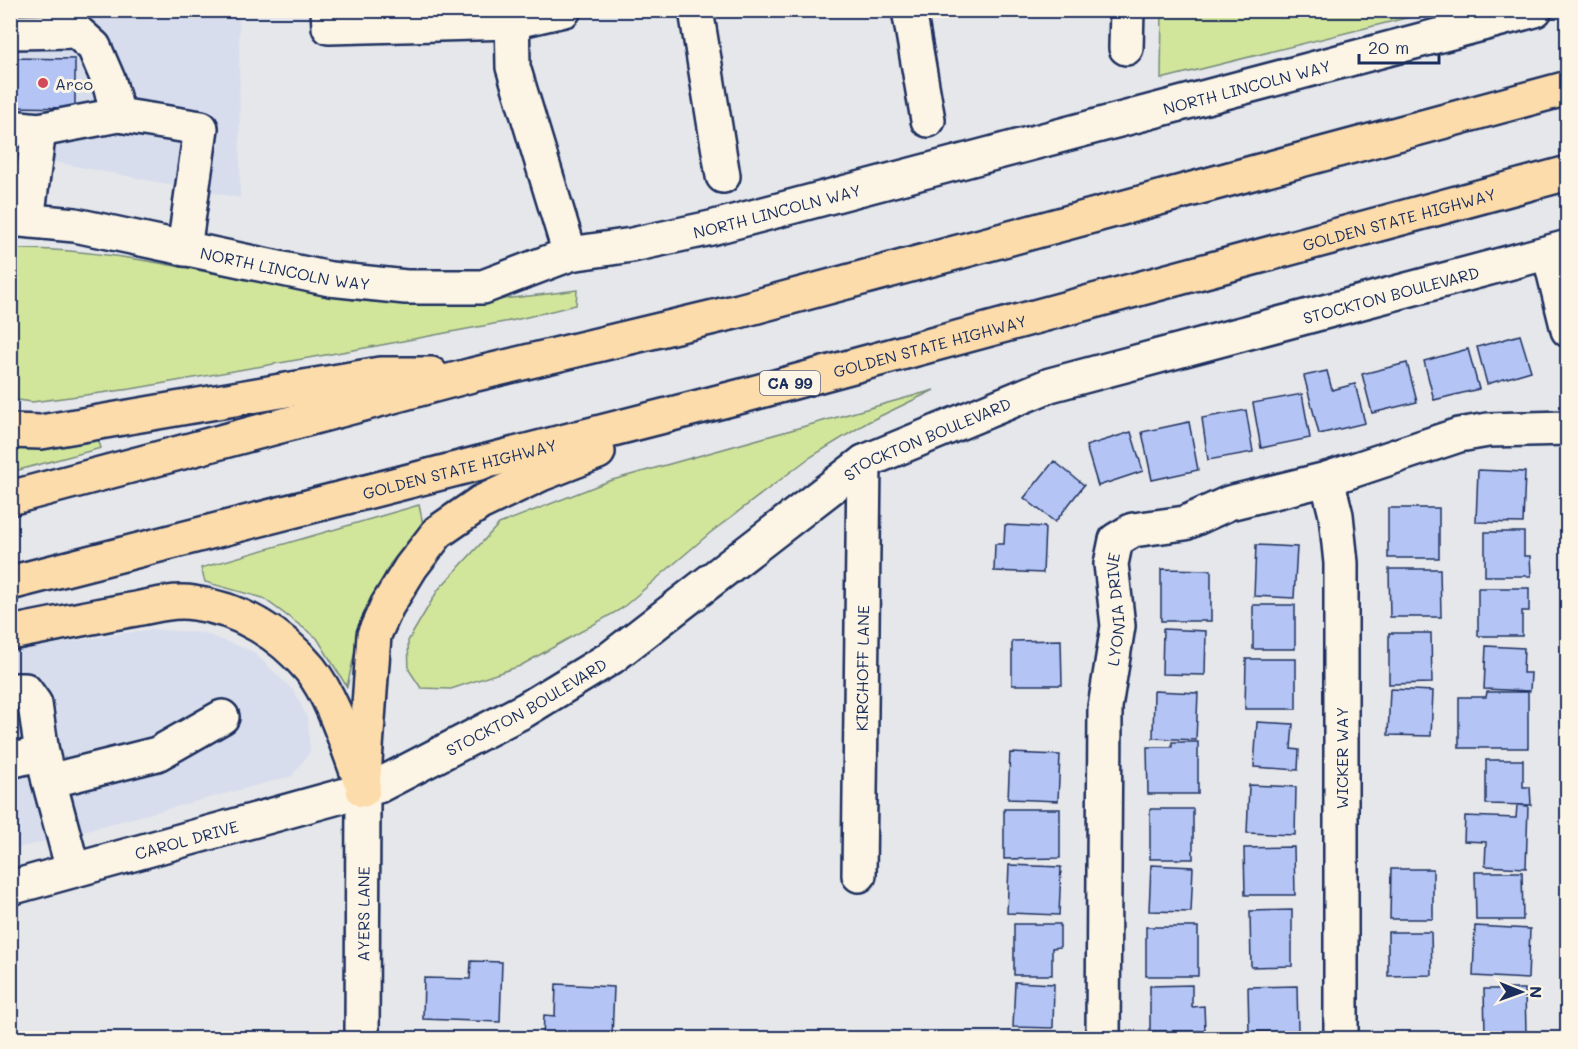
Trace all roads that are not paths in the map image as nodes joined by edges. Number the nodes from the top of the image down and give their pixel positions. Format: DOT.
graph roads {
  1 [pos="328,10"];
  2 [pos="564,10"];
  3 [pos="696,10"];
  4 [pos="909,10"];
  5 [pos="1126,10"];
  6 [pos="1535,10"];
  7 [pos="512,16"];
  8 [pos="10,32"];
  9 [pos="1126,48"];
  10 [pos="1568,88"];
  11 [pos="118,115"];
  12 [pos="928,120"];
  13 [pos="25,128"];
  14 [pos="1568,173"];
  15 [pos="723,176"];
  16 [pos="19,220"];
  17 [pos="184,249"];
  18 [pos="1558,250"];
  19 [pos="570,254"];
  20 [pos="1568,330"];
  21 [pos="472,375"];
  22 [pos="742,396"];
  23 [pos="1568,428"];
  24 [pos="10,431"];
  25 [pos="864,462"];
  26 [pos="1327,479"];
  27 [pos="10,498"];
  28 [pos="10,583"];
  29 [pos="10,633"];
  30 [pos="10,690"];
  31 [pos="222,717"];
  32 [pos="10,761"];
  33 [pos="46,767"];
  34 [pos="363,790"];
  35 [pos="73,870"];
  36 [pos="859,876"];
  37 [pos="11,886"];
  38 [pos="362,1038"];
  39 [pos="1103,1038"];
  40 [pos="1341,1038"];
  1 -- 7 [label="street"];
  2 -- 7 [label="street"];
  3 -- 15 [label="street"];
  4 -- 12 [label="street"];
  5 -- 9 [label="street"];
  6 -- 19 [label="street, NORTH LINCOLN WAY"];
  7 -- 19 [label="street"];
  8 -- 11 [label="street"];
  10 -- 21 [label="highway"];
  11 -- 13 [label="street"];
  11 -- 17 [label="street"];
  13 -- 16 [label="street"];
  14 -- 22 [label="highway, GOLDEN STATE HIGHWAY / CA 99"];
  16 -- 17 [label="street, NORTH LINCOLN WAY"];
  17 -- 19 [label="street, NORTH LINCOLN WAY"];
  18 -- 20 [label="street"];
  18 -- 25 [label="street, STOCKTON BOULEVARD"];
  21 -- 24 [label="highway"];
  21 -- 27 [label="highway"];
  22 -- 28 [label="highway, GOLDEN STATE HIGHWAY / CA 99"];
  22 -- 34 [label="highway"];
  23 -- 26 [label="street, LYONIA DRIVE"];
  25 -- 34 [label="street, STOCKTON BOULEVARD"];
  25 -- 36 [label="street, KIRCHOFF LANE"];
  26 -- 39 [label="street, LYONIA DRIVE"];
  26 -- 40 [label="street, WICKER WAY"];
  29 -- 34 [label="highway"];
  30 -- 33 [label="street"];
  31 -- 33 [label="street"];
  32 -- 33 [label="street"];
  33 -- 35 [label="street"];
  34 -- 35 [label="street, CAROL DRIVE"];
  34 -- 38 [label="street, AYERS LANE"];
  35 -- 37 [label="street, CAROL DRIVE"];
}
